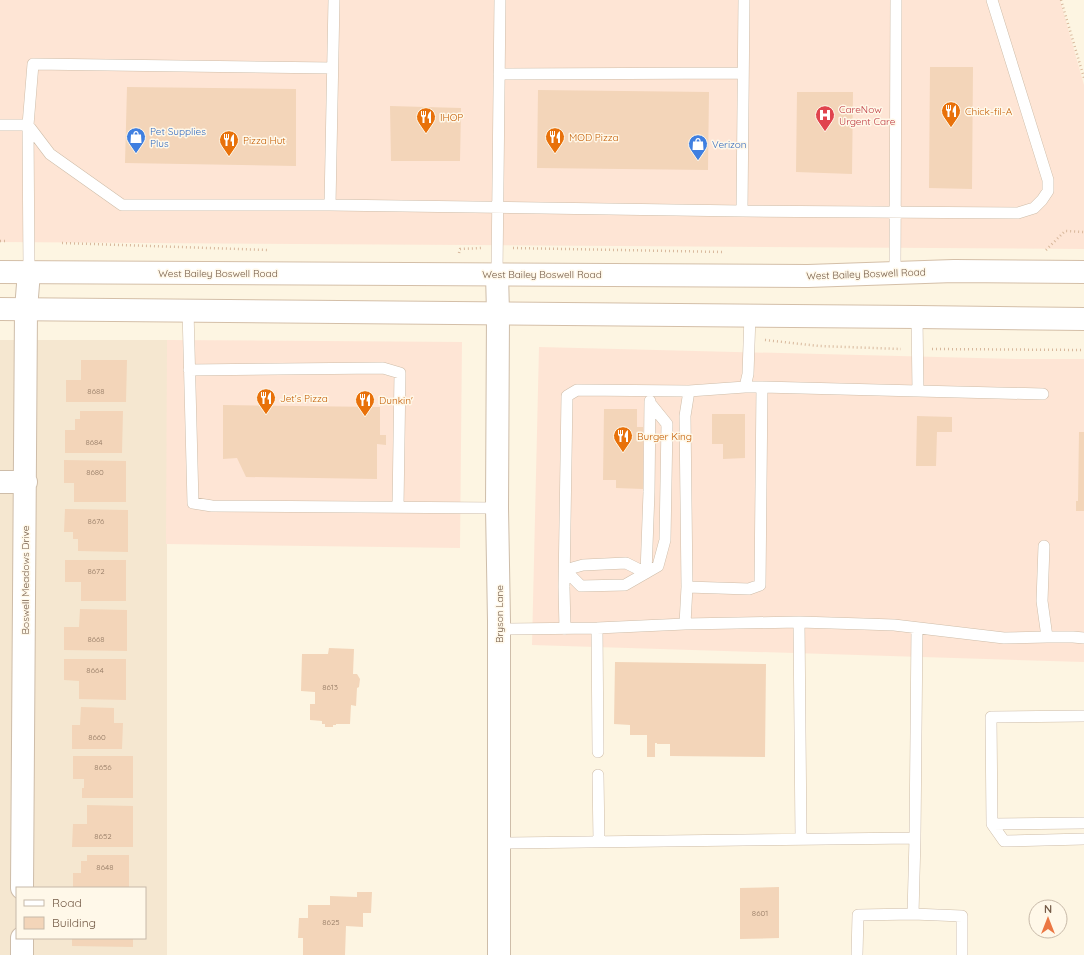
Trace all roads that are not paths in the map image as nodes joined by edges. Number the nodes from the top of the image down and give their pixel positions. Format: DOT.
graph roads {
  1 [pos="334,0"];
  2 [pos="500,0"];
  3 [pos="744,0"];
  4 [pos="896,0"];
  5 [pos="992,0"];
  6 [pos="332,68"];
  7 [pos="743,73"];
  8 [pos="499,74"];
  9 [pos="0,125"];
  10 [pos="28,125"];
  11 [pos="330,205"];
  12 [pos="498,208"];
  13 [pos="742,211"];
  14 [pos="896,212"];
  15 [pos="0,272"];
  16 [pos="29,272"];
  17 [pos="1084,272"];
  18 [pos="895,273"];
  19 [pos="497,274"];
  20 [pos="0,309"];
  21 [pos="26,309"];
  22 [pos="188,310"];
  23 [pos="498,313"];
  24 [pos="750,315"];
  25 [pos="917,317"];
  26 [pos="1084,320"];
  27 [pos="189,370"];
  28 [pos="745,387"];
  29 [pos="762,387"];
  30 [pos="650,391"];
  31 [pos="689,391"];
  32 [pos="918,391"];
  33 [pos="1043,394"];
  34 [pos="650,403"];
  35 [pos="0,482"];
  36 [pos="26,482"];
  37 [pos="398,507"];
  38 [pos="497,508"];
  39 [pos="1044,546"];
  40 [pos="565,570"];
  41 [pos="646,573"];
  42 [pos="687,587"];
  43 [pos="799,622"];
  44 [pos="685,624"];
  45 [pos="597,628"];
  46 [pos="917,628"];
  47 [pos="499,629"];
  48 [pos="565,629"];
  49 [pos="1047,637"];
  50 [pos="1084,638"];
  51 [pos="1084,716"];
  52 [pos="598,752"];
  53 [pos="598,775"];
  54 [pos="1084,823"];
  55 [pos="992,824"];
  56 [pos="915,838"];
  57 [pos="801,839"];
  58 [pos="1084,839"];
  59 [pos="599,842"];
  60 [pos="499,843"];
  61 [pos="22,887"];
  62 [pos="913,914"];
  63 [pos="22,939"];
  64 [pos="22,955"];
  65 [pos="499,955"];
  66 [pos="857,955"];
  67 [pos="962,955"];
  1 -- 6 [label="lane"];
  2 -- 8 [label="lane"];
  3 -- 7 [label="lane"];
  4 -- 14 [label="lane"];
  5 -- 14 [label="lane"];
  6 -- 10 [label="lane"];
  6 -- 11 [label="lane"];
  7 -- 8 [label="lane"];
  7 -- 13 [label="lane"];
  8 -- 12 [label="lane"];
  9 -- 10 [label="lane"];
  10 -- 11 [label="lane"];
  10 -- 16 [label="lane"];
  11 -- 12 [label="lane"];
  12 -- 13 [label="lane"];
  12 -- 19 [label="lane"];
  13 -- 14 [label="lane"];
  14 -- 18 [label="lane"];
  15 -- 16 [label="main road, West Bailey Boswell Road"];
  16 -- 19 [label="main road, West Bailey Boswell Road"];
  16 -- 21 [label="main road, Boswell Meadows Drive"];
  17 -- 18 [label="main road, West Bailey Boswell Road"];
  18 -- 19 [label="main road, West Bailey Boswell Road"];
  19 -- 23 [label="main road, Bryson Lane"];
  20 -- 21 [label="main road"];
  21 -- 22 [label="main road"];
  21 -- 36 [label="main road, Boswell Meadows Drive"];
  22 -- 23 [label="main road"];
  22 -- 27 [label="lane"];
  23 -- 24 [label="main road"];
  23 -- 38 [label="main road, Bryson Lane"];
  24 -- 25 [label="main road"];
  24 -- 28 [label="lane"];
  25 -- 26 [label="main road"];
  25 -- 32 [label="lane"];
  27 -- 37 [label="lane"];
  27 -- 37 [label="lane"];
  28 -- 29 [label="lane"];
  28 -- 31 [label="lane"];
  29 -- 32 [label="lane"];
  29 -- 42 [label="lane"];
  30 -- 31 [label="lane"];
  30 -- 34 [label="lane"];
  30 -- 40 [label="lane"];
  31 -- 42 [label="lane"];
  32 -- 33 [label="lane"];
  34 -- 41 [label="lane"];
  34 -- 41 [label="lane"];
  35 -- 36 [label="main road"];
  36 -- 61 [label="main road, Boswell Meadows Drive"];
  37 -- 38 [label="lane"];
  38 -- 47 [label="main road, Bryson Lane"];
  39 -- 49 [label="lane"];
  40 -- 41 [label="lane"];
  40 -- 41 [label="lane"];
  40 -- 48 [label="lane"];
  42 -- 44 [label="lane"];
  43 -- 44 [label="lane"];
  43 -- 46 [label="lane"];
  43 -- 57 [label="lane"];
  44 -- 45 [label="lane"];
  45 -- 48 [label="lane"];
  45 -- 52 [label="lane"];
  46 -- 49 [label="lane"];
  46 -- 56 [label="lane"];
  47 -- 48 [label="lane"];
  47 -- 60 [label="main road, Bryson Lane"];
  49 -- 50 [label="lane"];
  51 -- 55 [label="lane"];
  53 -- 59 [label="lane"];
  54 -- 55 [label="lane"];
  55 -- 58 [label="lane"];
  56 -- 57 [label="lane"];
  56 -- 62 [label="lane"];
  57 -- 59 [label="lane"];
  59 -- 60 [label="lane"];
  60 -- 65 [label="main road, Bryson Lane"];
  62 -- 66 [label="lane"];
  62 -- 67 [label="lane"];
  63 -- 64 [label="main road"];
}
